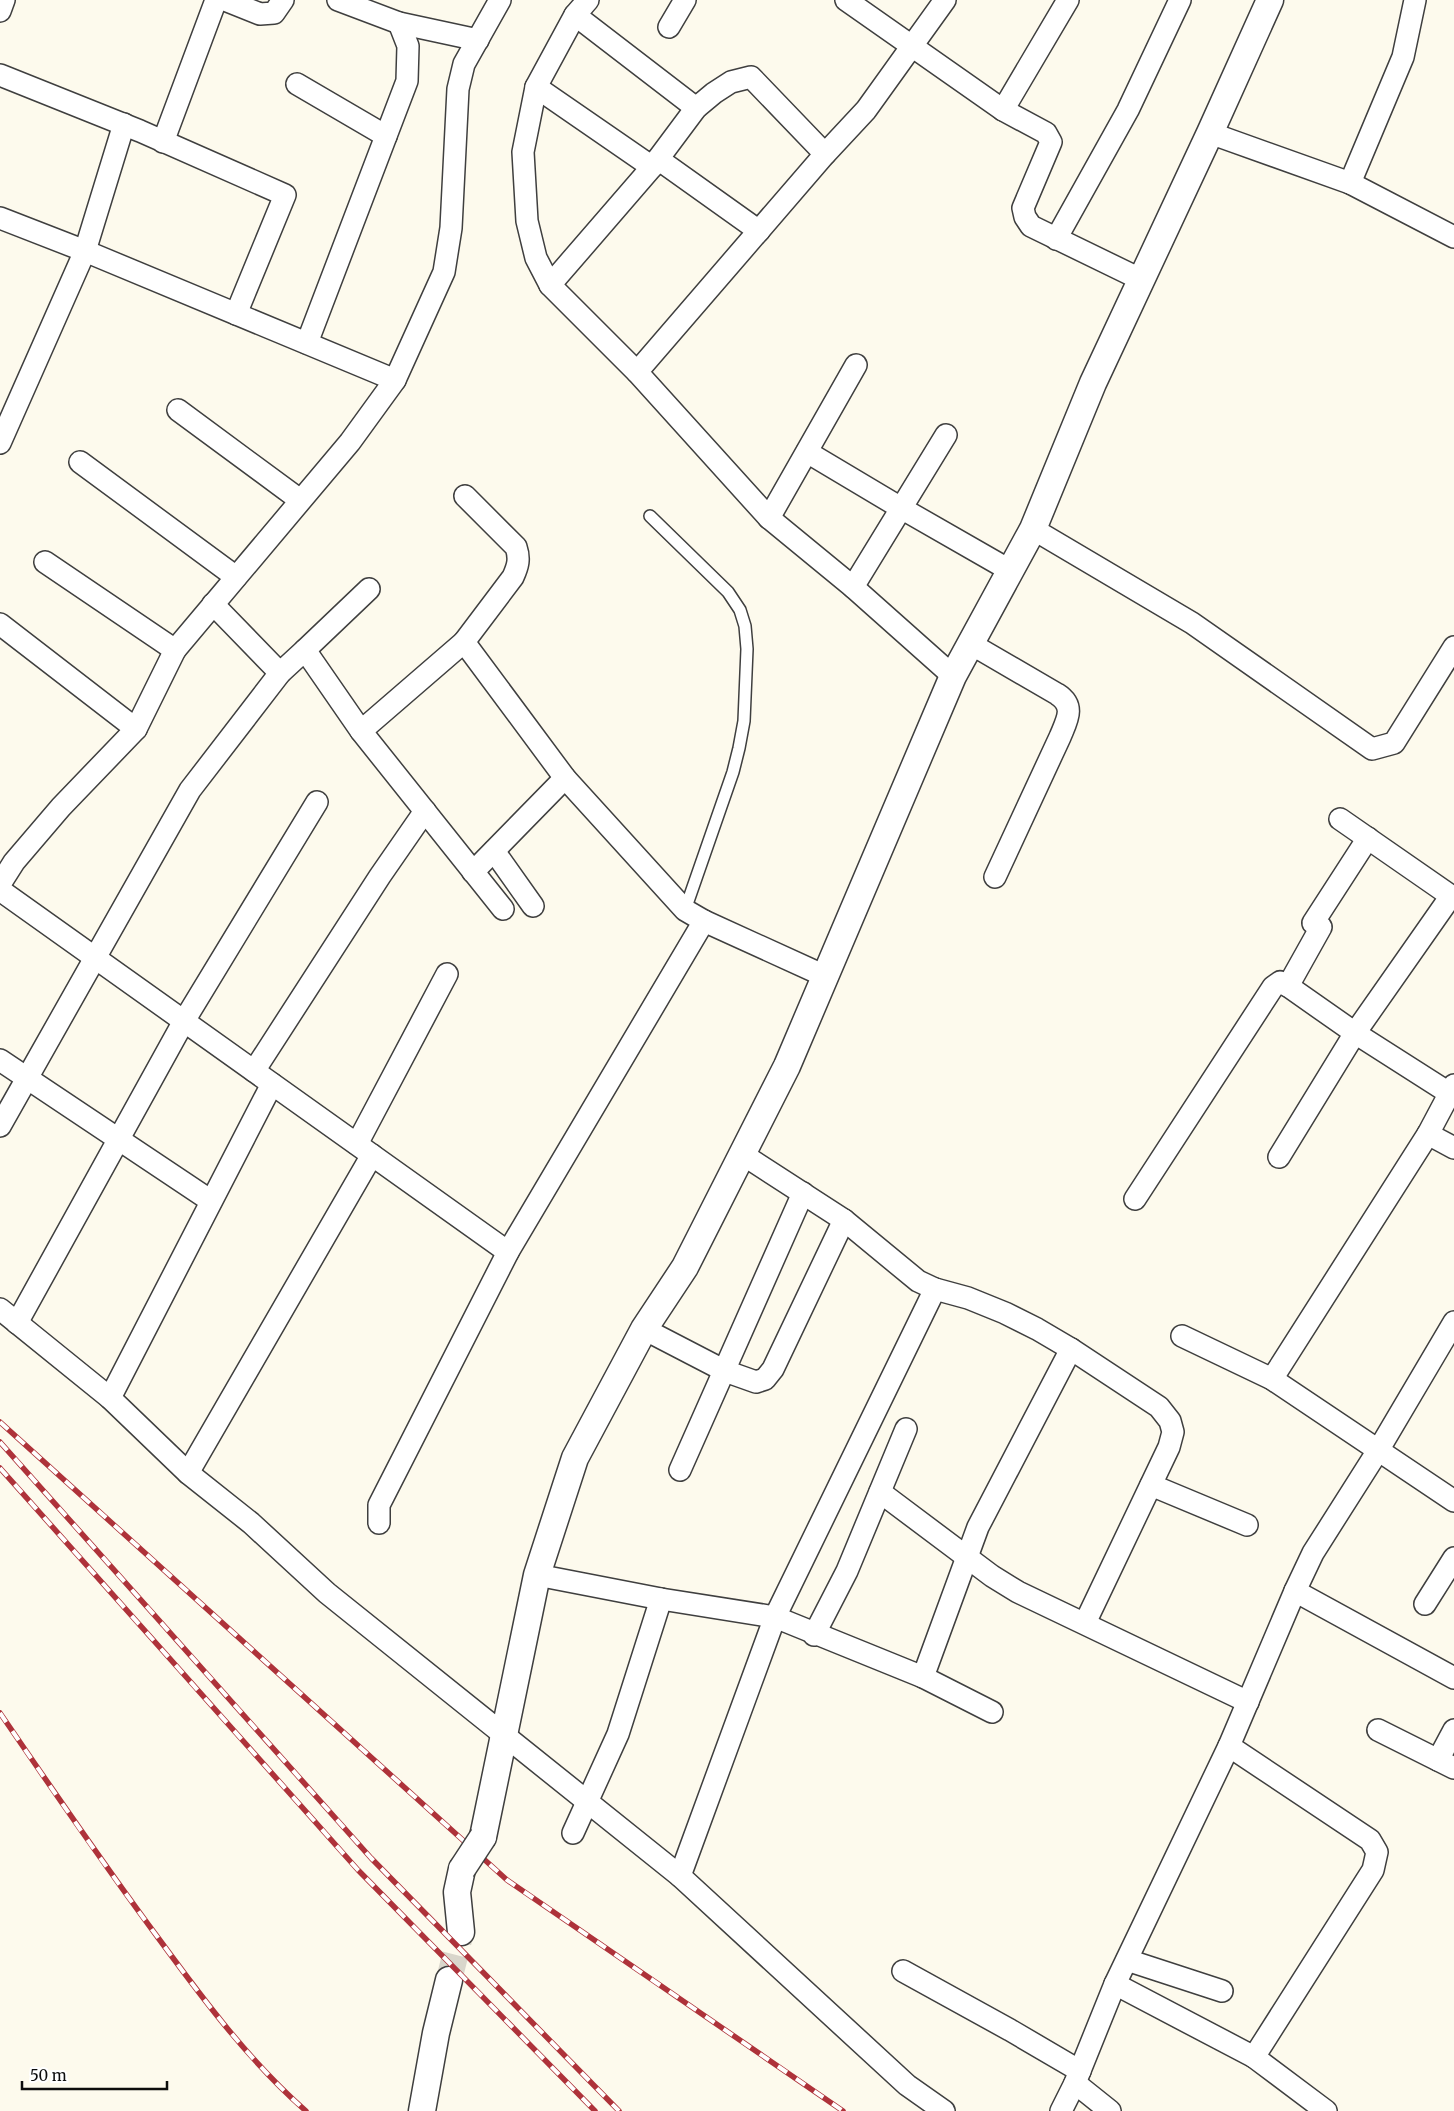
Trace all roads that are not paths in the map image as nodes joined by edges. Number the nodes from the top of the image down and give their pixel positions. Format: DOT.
graph roads {
  1 [pos="4,0"];
  2 [pos="216,0"];
  3 [pos="224,0"];
  4 [pos="283,0"];
  5 [pos="338,0"];
  6 [pos="500,0"];
  7 [pos="686,0"];
  8 [pos="846,0"];
  9 [pos="945,0"];
  10 [pos="1068,0"];
  11 [pos="1180,0"];
  12 [pos="1270,0"];
  13 [pos="1415,0"];
  14 [pos="581,8"];
  15 [pos="0,11"];
  16 [pos="399,23"];
  17 [pos="669,27"];
  18 [pos="478,40"];
  19 [pos="912,45"];
  20 [pos="0,75"];
  21 [pos="297,84"];
  22 [pos="536,87"];
  23 [pos="696,108"];
  24 [pos="1003,110"];
  25 [pos="124,124"];
  26 [pos="1210,133"];
  27 [pos="386,136"];
  28 [pos="163,142"];
  29 [pos="825,154"];
  30 [pos="655,163"];
  31 [pos="1350,183"];
  32 [pos="0,218"];
  33 [pos="759,231"];
  34 [pos="1454,237"];
  35 [pos="1056,239"];
  36 [pos="86,251"];
  37 [pos="1140,279"];
  38 [pos="550,285"];
  39 [pos="236,314"];
  40 [pos="307,343"];
  41 [pos="856,365"];
  42 [pos="637,372"];
  43 [pos="395,380"];
  44 [pos="178,410"];
  45 [pos="946,435"];
  46 [pos="0,442"];
  47 [pos="807,452"];
  48 [pos="80,462"];
  49 [pos="465,496"];
  50 [pos="300,500"];
  51 [pos="900,508"];
  52 [pos="650,516"];
  53 [pos="769,518"];
  54 [pos="1032,529"];
  55 [pos="45,562"];
  56 [pos="1011,571"];
  57 [pos="236,577"];
  58 [pos="853,587"];
  59 [pos="369,588"];
  60 [pos="213,604"];
  61 [pos="0,624"];
  62 [pos="464,642"];
  63 [pos="971,644"];
  64 [pos="1454,648"];
  65 [pos="175,650"];
  66 [pos="305,650"];
  67 [pos="280,673"];
  68 [pos="953,676"];
  69 [pos="136,730"];
  70 [pos="361,731"];
  71 [pos="565,778"];
  72 [pos="317,802"];
  73 [pos="425,811"];
  74 [pos="1340,818"];
  75 [pos="1368,838"];
  76 [pos="494,851"];
  77 [pos="7,858"];
  78 [pos="473,872"];
  79 [pos="995,877"];
  80 [pos="0,884"];
  81 [pos="0,890"];
  82 [pos="1452,897"];
  83 [pos="533,906"];
  84 [pos="503,909"];
  85 [pos="685,910"];
  86 [pos="704,921"];
  87 [pos="94,957"];
  88 [pos="447,974"];
  89 [pos="827,977"];
  90 [pos="1288,986"];
  91 [pos="184,1021"];
  92 [pos="1355,1033"];
  93 [pos="0,1060"];
  94 [pos="254,1071"];
  95 [pos="27,1077"];
  96 [pos="272,1084"];
  97 [pos="1452,1089"];
  98 [pos="0,1126"];
  99 [pos="1428,1134"];
  100 [pos="119,1139"];
  101 [pos="1454,1148"];
  102 [pos="364,1150"];
  103 [pos="742,1154"];
  104 [pos="1279,1157"];
  105 [pos="804,1193"];
  106 [pos="1135,1199"];
  107 [pos="212,1201"];
  108 [pos="844,1220"];
  109 [pos="508,1252"];
  110 [pos="934,1289"];
  111 [pos="0,1308"];
  112 [pos="1454,1322"];
  113 [pos="17,1323"];
  114 [pos="644,1329"];
  115 [pos="1182,1336"];
  116 [pos="1448,1347"];
  117 [pos="1071,1349"];
  118 [pos="725,1372"];
  119 [pos="1272,1379"];
  120 [pos="110,1398"];
  121 [pos="906,1429"];
  122 [pos="1379,1449"];
  123 [pos="680,1470"];
  124 [pos="188,1473"];
  125 [pos="1151,1485"];
  126 [pos="880,1492"];
  127 [pos="1454,1501"];
  128 [pos="379,1523"];
  129 [pos="1246,1525"];
  130 [pos="968,1556"];
  131 [pos="1454,1558"];
  132 [pos="537,1575"];
  133 [pos="1295,1591"];
  134 [pos="661,1599"];
  135 [pos="1425,1604"];
  136 [pos="775,1617"];
  137 [pos="1085,1623"];
  138 [pos="814,1635"];
  139 [pos="923,1677"];
  140 [pos="1454,1678"];
  141 [pos="1248,1702"];
  142 [pos="992,1712"];
  143 [pos="1378,1730"];
  144 [pos="1454,1730"];
  145 [pos="504,1736"];
  146 [pos="1229,1746"];
  147 [pos="1446,1764"];
  148 [pos="588,1801"];
  149 [pos="573,1833"];
  150 [pos="680,1876"];
  151 [pos="461,1932"];
  152 [pos="1127,1960"];
  153 [pos="903,1971"];
  154 [pos="449,1980"];
  155 [pos="1115,1984"];
  156 [pos="1222,1991"];
  157 [pos="1254,2057"];
  158 [pos="1077,2077"];
  159 [pos="422,2111"];
  160 [pos="944,2111"];
  161 [pos="1061,2111"];
  162 [pos="1110,2111"];
  163 [pos="1326,2111"];
  1 -- 15 [label="street"];
  2 -- 28 [label="street"];
  3 -- 4 [label="street"];
  5 -- 16 [label="street"];
  6 -- 18 [label="street"];
  7 -- 17 [label="street"];
  8 -- 19 [label="street"];
  9 -- 19 [label="street"];
  10 -- 24 [label="street"];
  11 -- 35 [label="street"];
  12 -- 26 [label="street"];
  13 -- 31 [label="street"];
  14 -- 22 [label="street"];
  14 -- 23 [label="street"];
  16 -- 18 [label="street"];
  16 -- 27 [label="street"];
  18 -- 43 [label="street"];
  19 -- 24 [label="street"];
  19 -- 29 [label="street"];
  20 -- 25 [label="street"];
  21 -- 27 [label="street"];
  22 -- 30 [label="street"];
  22 -- 38 [label="street"];
  23 -- 29 [label="street"];
  23 -- 30 [label="street"];
  24 -- 35 [label="street"];
  25 -- 28 [label="street"];
  25 -- 36 [label="street"];
  26 -- 31 [label="street"];
  26 -- 37 [label="street"];
  27 -- 40 [label="street"];
  28 -- 39 [label="street"];
  29 -- 33 [label="street"];
  30 -- 33 [label="street"];
  30 -- 38 [label="street"];
  31 -- 34 [label="street"];
  32 -- 36 [label="street"];
  33 -- 42 [label="street"];
  35 -- 37 [label="street"];
  36 -- 39 [label="street"];
  36 -- 46 [label="street"];
  37 -- 54 [label="street"];
  38 -- 42 [label="street"];
  39 -- 40 [label="street"];
  40 -- 43 [label="street"];
  41 -- 47 [label="street"];
  42 -- 53 [label="street"];
  43 -- 50 [label="street"];
  44 -- 50 [label="street"];
  45 -- 51 [label="street"];
  47 -- 51 [label="street"];
  47 -- 53 [label="street"];
  48 -- 57 [label="street"];
  49 -- 62 [label="street"];
  50 -- 57 [label="street"];
  51 -- 56 [label="street"];
  51 -- 58 [label="street"];
  52 -- 85 [label="lane"];
  53 -- 58 [label="street"];
  54 -- 56 [label="street"];
  54 -- 64 [label="street"];
  55 -- 65 [label="street"];
  56 -- 63 [label="street"];
  57 -- 60 [label="street"];
  58 -- 68 [label="street"];
  59 -- 66 [label="street"];
  60 -- 65 [label="street"];
  60 -- 67 [label="street"];
  61 -- 69 [label="street"];
  62 -- 70 [label="street"];
  62 -- 71 [label="street"];
  63 -- 68 [label="street"];
  63 -- 79 [label="street"];
  65 -- 69 [label="street"];
  66 -- 67 [label="street"];
  66 -- 70 [label="street"];
  67 -- 87 [label="street"];
  68 -- 89 [label="street"];
  69 -- 77 [label="street"];
  70 -- 73 [label="street"];
  71 -- 76 [label="street"];
  71 -- 85 [label="street"];
  72 -- 91 [label="street"];
  73 -- 78 [label="street"];
  73 -- 94 [label="street"];
  74 -- 75 [label="street"];
  75 -- 82 [label="street"];
  75 -- 90 [label="street"];
  76 -- 78 [label="street"];
  76 -- 83 [label="street"];
  77 -- 80 [label="street"];
  78 -- 84 [label="street"];
  81 -- 87 [label="street"];
  82 -- 92 [label="street"];
  85 -- 86 [label="street"];
  86 -- 89 [label="street"];
  86 -- 109 [label="street"];
  87 -- 91 [label="street"];
  87 -- 95 [label="street"];
  88 -- 102 [label="street"];
  89 -- 103 [label="street"];
  90 -- 92 [label="street"];
  90 -- 106 [label="street"];
  91 -- 94 [label="street"];
  91 -- 100 [label="street"];
  92 -- 97 [label="street"];
  92 -- 104 [label="street"];
  93 -- 95 [label="street"];
  94 -- 96 [label="street"];
  95 -- 98 [label="street"];
  95 -- 100 [label="street"];
  96 -- 102 [label="street"];
  96 -- 107 [label="street"];
  97 -- 99 [label="street"];
  99 -- 101 [label="street"];
  99 -- 119 [label="street"];
  100 -- 107 [label="street"];
  100 -- 113 [label="street"];
  102 -- 109 [label="street"];
  102 -- 124 [label="street"];
  103 -- 105 [label="street"];
  103 -- 114 [label="street"];
  105 -- 108 [label="street"];
  105 -- 118 [label="street"];
  107 -- 120 [label="street"];
  108 -- 110 [label="street"];
  108 -- 118 [label="street"];
  109 -- 128 [label="street"];
  110 -- 117 [label="street"];
  110 -- 136 [label="street"];
  111 -- 113 [label="street"];
  112 -- 116 [label="street"];
  113 -- 120 [label="street"];
  114 -- 118 [label="street"];
  114 -- 132 [label="street"];
  115 -- 119 [label="street"];
  116 -- 122 [label="street"];
  117 -- 125 [label="street"];
  117 -- 130 [label="street"];
  118 -- 123 [label="street"];
  119 -- 122 [label="street"];
  120 -- 124 [label="street"];
  121 -- 126 [label="street"];
  122 -- 127 [label="street"];
  122 -- 133 [label="street"];
  124 -- 145 [label="street"];
  125 -- 129 [label="street"];
  125 -- 137 [label="street"];
  126 -- 130 [label="street"];
  126 -- 138 [label="street"];
  130 -- 137 [label="street"];
  130 -- 139 [label="street"];
  131 -- 135 [label="street"];
  132 -- 134 [label="street"];
  132 -- 145 [label="street"];
  133 -- 140 [label="street"];
  133 -- 141 [label="street"];
  134 -- 136 [label="street"];
  134 -- 148 [label="street"];
  136 -- 138 [label="street"];
  136 -- 150 [label="street"];
  137 -- 141 [label="street"];
  138 -- 139 [label="street"];
  139 -- 142 [label="street"];
  141 -- 146 [label="street"];
  143 -- 147 [label="street"];
  144 -- 147 [label="street"];
  145 -- 148 [label="street"];
  145 -- 151 [label="street, bridge"];
  146 -- 152 [label="street"];
  146 -- 157 [label="street"];
  148 -- 149 [label="street"];
  148 -- 150 [label="street"];
  150 -- 160 [label="street"];
  152 -- 155 [label="street"];
  152 -- 156 [label="street"];
  153 -- 158 [label="street"];
  154 -- 159 [label="street"];
  155 -- 157 [label="street"];
  155 -- 158 [label="street"];
  157 -- 163 [label="street"];
  158 -- 161 [label="street"];
  158 -- 162 [label="street"];
}
